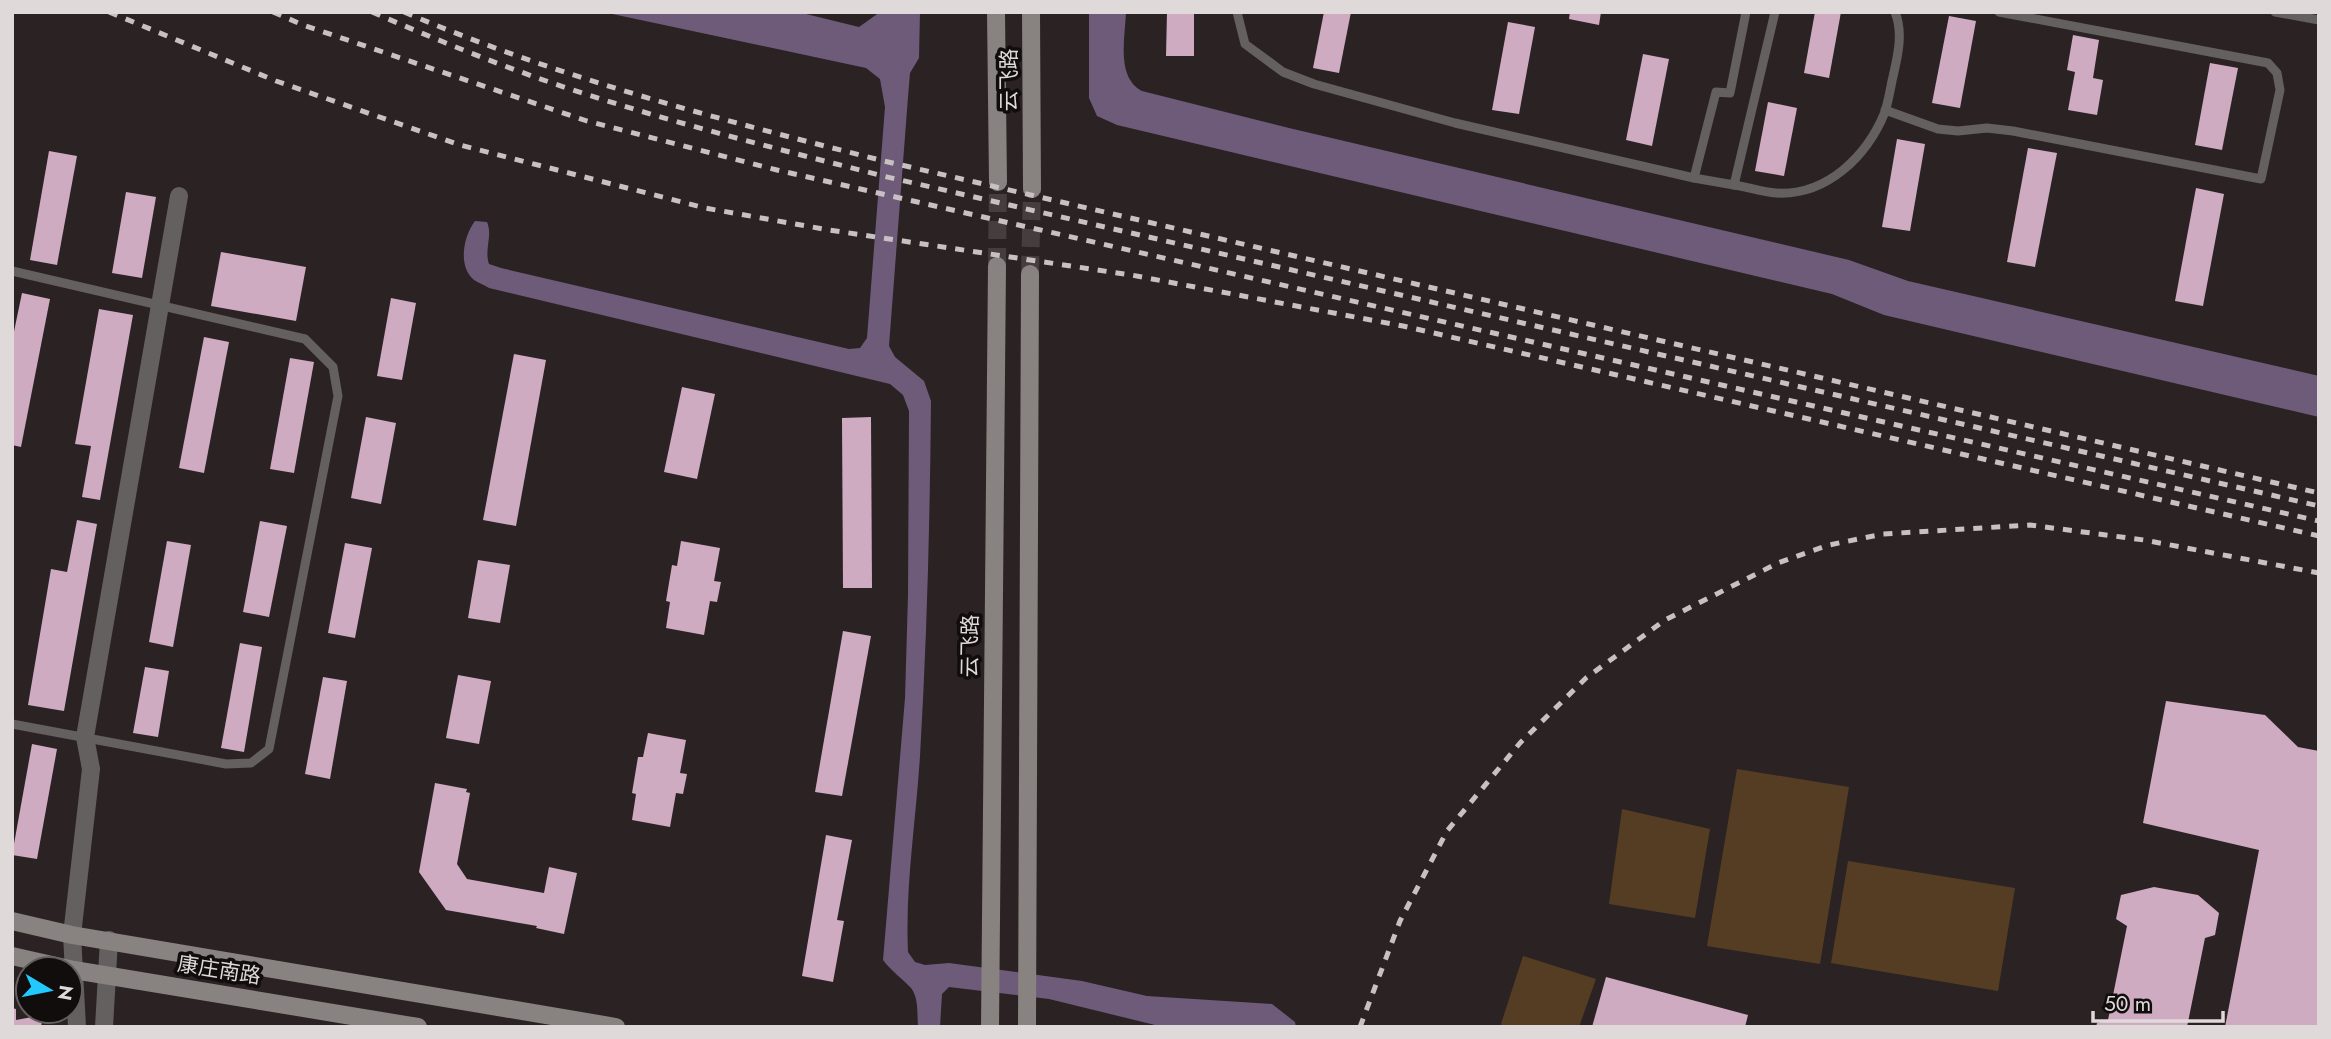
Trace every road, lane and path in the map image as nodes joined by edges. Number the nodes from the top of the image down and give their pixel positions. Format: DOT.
graph roads {
  1 [pos="996,12"];
  2 [pos="1031,12"];
  3 [pos="1237,12"];
  4 [pos="1746,12"];
  5 [pos="1775,12"];
  6 [pos="1895,12"];
  7 [pos="1999,12"];
  8 [pos="2275,12"];
  9 [pos="2319,20"];
  10 [pos="1885,110"];
  11 [pos="1694,177"];
  12 [pos="998,183"];
  13 [pos="1734,185"];
  14 [pos="1032,189"];
  15 [pos="179,196"];
  16 [pos="997,266"];
  17 [pos="12,271"];
  18 [pos="1030,274"];
  19 [pos="158,307"];
  20 [pos="12,724"];
  21 [pos="85,737"];
  22 [pos="12,921"];
  23 [pos="72,935"];
  24 [pos="109,940"];
  25 [pos="73,955"];
  26 [pos="84,972"];
  27 [pos="107,975"];
  28 [pos="1027,1019"];
  29 [pos="104,1027"];
  30 [pos="418,1027"];
  31 [pos="616,1027"];
  32 [pos="990,1027"];
  1 -- 12 [label="main road, 云飞路"];
  2 -- 14 [label="main road, 云飞路"];
  3 -- 11 [label="lane"];
  4 -- 11 [label="lane"];
  5 -- 13 [label="lane"];
  6 -- 10 [label="lane"];
  7 -- 10 [label="lane"];
  8 -- 9 [label="lane"];
  10 -- 13 [label="lane"];
  11 -- 13 [label="lane"];
  15 -- 19 [label="street"];
  16 -- 32 [label="main road, 云飞路"];
  17 -- 19 [label="lane"];
  18 -- 28 [label="main road"];
  19 -- 21 [label="street"];
  19 -- 21 [label="lane"];
  20 -- 21 [label="lane"];
  21 -- 23 [label="street"];
  22 -- 23 [label="main road"];
  23 -- 24 [label="main road"];
  23 -- 25 [label="street"];
  24 -- 27 [label="street"];
  24 -- 31 [label="main road"];
  26 -- 27 [label="main road, 康庄南路"];
  27 -- 29 [label="street"];
  27 -- 30 [label="main road, 康庄南路"];
}
